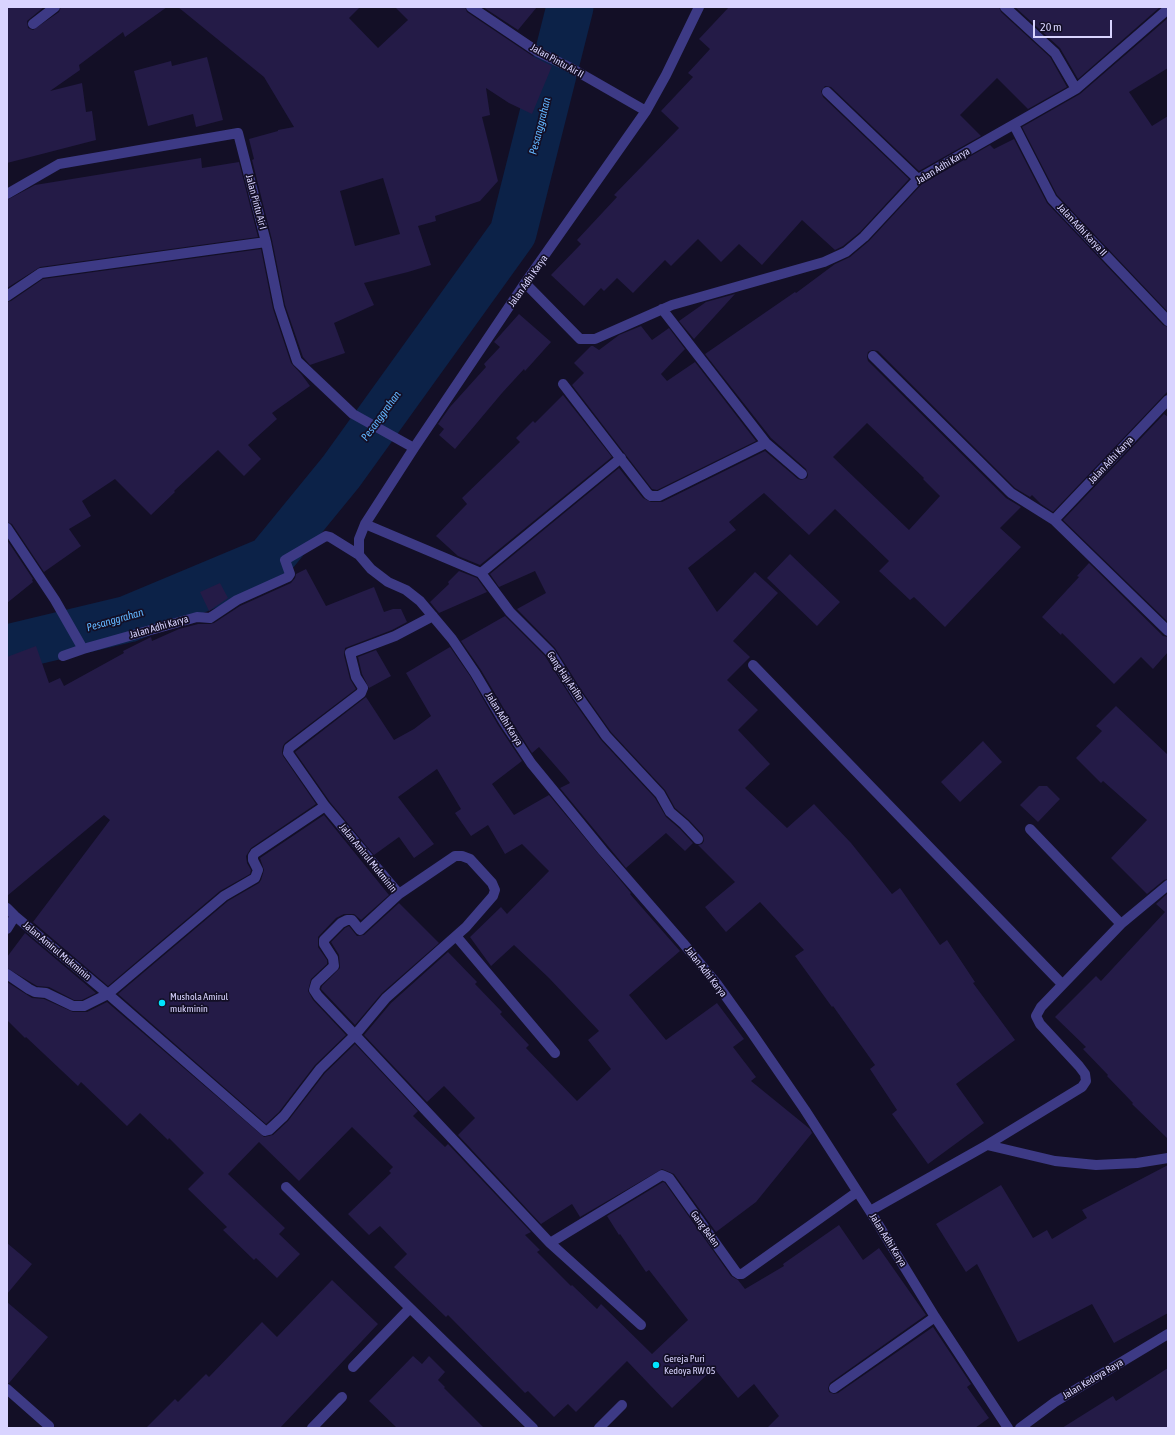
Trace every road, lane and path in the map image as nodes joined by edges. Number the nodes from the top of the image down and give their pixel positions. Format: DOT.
graph roads {
  1 [pos="55,7"];
  2 [pos="471,7"];
  3 [pos="699,7"];
  4 [pos="1005,7"];
  5 [pos="1168,9"];
  6 [pos="33,24"];
  7 [pos="1076,89"];
  8 [pos="827,92"];
  9 [pos="646,111"];
  10 [pos="1014,125"];
  11 [pos="918,179"];
  12 [pos="7,194"];
  13 [pos="266,242"];
  14 [pos="525,283"];
  15 [pos="7,296"];
  16 [pos="662,309"];
  17 [pos="1168,321"];
  18 [pos="873,356"];
  19 [pos="563,384"];
  20 [pos="1168,400"];
  21 [pos="766,443"];
  22 [pos="414,448"];
  23 [pos="621,458"];
  24 [pos="802,474"];
  25 [pos="1054,520"];
  26 [pos="366,524"];
  27 [pos="7,528"];
  28 [pos="359,554"];
  29 [pos="481,573"];
  30 [pos="433,616"];
  31 [pos="1168,631"];
  32 [pos="83,648"];
  33 [pos="63,656"];
  34 [pos="753,666"];
  35 [pos="325,806"];
  36 [pos="1030,829"];
  37 [pos="698,839"];
  38 [pos="1168,885"];
  39 [pos="399,894"];
  40 [pos="7,908"];
  41 [pos="15,916"];
  42 [pos="1121,924"];
  43 [pos="7,929"];
  44 [pos="456,936"];
  45 [pos="7,974"];
  46 [pos="1062,984"];
  47 [pos="108,994"];
  48 [pos="355,1035"];
  49 [pos="555,1053"];
  50 [pos="988,1145"];
  51 [pos="1168,1158"];
  52 [pos="286,1187"];
  53 [pos="857,1192"];
  54 [pos="870,1211"];
  55 [pos="550,1243"];
  56 [pos="410,1308"];
  57 [pos="935,1317"];
  58 [pos="641,1325"];
  59 [pos="1168,1334"];
  60 [pos="353,1367"];
  61 [pos="7,1388"];
  62 [pos="834,1388"];
  63 [pos="342,1397"];
  64 [pos="622,1405"];
  65 [pos="48,1428"];
  66 [pos="312,1428"];
  67 [pos="533,1428"];
  68 [pos="599,1428"];
  69 [pos="1008,1428"];
  70 [pos="1020,1428"];
  1 -- 6 [label="street"];
  2 -- 9 [label="street, Jalan Pintu Air II"];
  3 -- 9 [label="street, Jalan Adhi Karya"];
  4 -- 7 [label="street"];
  5 -- 7 [label="street, Jalan Adhi Karya"];
  7 -- 10 [label="street, Jalan Adhi Karya"];
  8 -- 11 [label="street"];
  9 -- 14 [label="street, Jalan Adhi Karya"];
  10 -- 11 [label="street, Jalan Adhi Karya"];
  10 -- 17 [label="street, Jalan Adhi Karya II"];
  11 -- 16 [label="street, Jalan Adhi Karya"];
  12 -- 13 [label="street, Jalan Pintu Air I"];
  13 -- 15 [label="street"];
  13 -- 22 [label="street, Jalan Pintu Air I"];
  14 -- 16 [label="street, Jalan Adhi Karya"];
  14 -- 22 [label="street, Jalan Adhi Karya"];
  16 -- 21 [label="street"];
  18 -- 25 [label="street"];
  19 -- 23 [label="street"];
  20 -- 25 [label="street, Jalan Adhi Karya"];
  21 -- 23 [label="street"];
  21 -- 24 [label="street"];
  22 -- 26 [label="street, Jalan Adhi Karya"];
  23 -- 29 [label="street"];
  25 -- 31 [label="street"];
  26 -- 28 [label="street, Jalan Adhi Karya"];
  26 -- 29 [label="street"];
  27 -- 32 [label="street"];
  28 -- 30 [label="street, Jalan Adhi Karya"];
  28 -- 32 [label="street, Jalan Adhi Karya"];
  29 -- 37 [label="street, Gang Haji Arifin"];
  30 -- 35 [label="street, Jalan Amirul Mukminin"];
  30 -- 53 [label="street, Jalan Adhi Karya"];
  32 -- 33 [label="street, Jalan Adhi Karya"];
  34 -- 46 [label="street"];
  35 -- 39 [label="street, Jalan Amirul Mukminin"];
  35 -- 47 [label="street"];
  36 -- 42 [label="street"];
  38 -- 42 [label="street"];
  39 -- 44 [label="street"];
  39 -- 48 [label="street, Jalan Amirul Mukminin"];
  40 -- 41 [label="street, Jalan Amirul Mukminin"];
  41 -- 43 [label="street"];
  41 -- 47 [label="street, Jalan Amirul Mukminin"];
  42 -- 46 [label="street"];
  44 -- 48 [label="street"];
  44 -- 49 [label="street"];
  45 -- 47 [label="street"];
  46 -- 50 [label="street"];
  47 -- 48 [label="street, Jalan Amirul Mukminin"];
  48 -- 55 [label="street"];
  50 -- 51 [label="street"];
  50 -- 54 [label="street"];
  52 -- 56 [label="street"];
  53 -- 54 [label="street, Jalan Adhi Karya"];
  53 -- 55 [label="street, Gang Belen"];
  54 -- 57 [label="street, Jalan Adhi Karya"];
  55 -- 58 [label="street"];
  56 -- 60 [label="street"];
  56 -- 67 [label="street"];
  57 -- 62 [label="street"];
  57 -- 69 [label="street, Jalan Adhi Karya"];
  59 -- 70 [label="street, Jalan Kedoya Raya"];
  61 -- 65 [label="street"];
  63 -- 66 [label="street"];
  64 -- 68 [label="street"];
}
